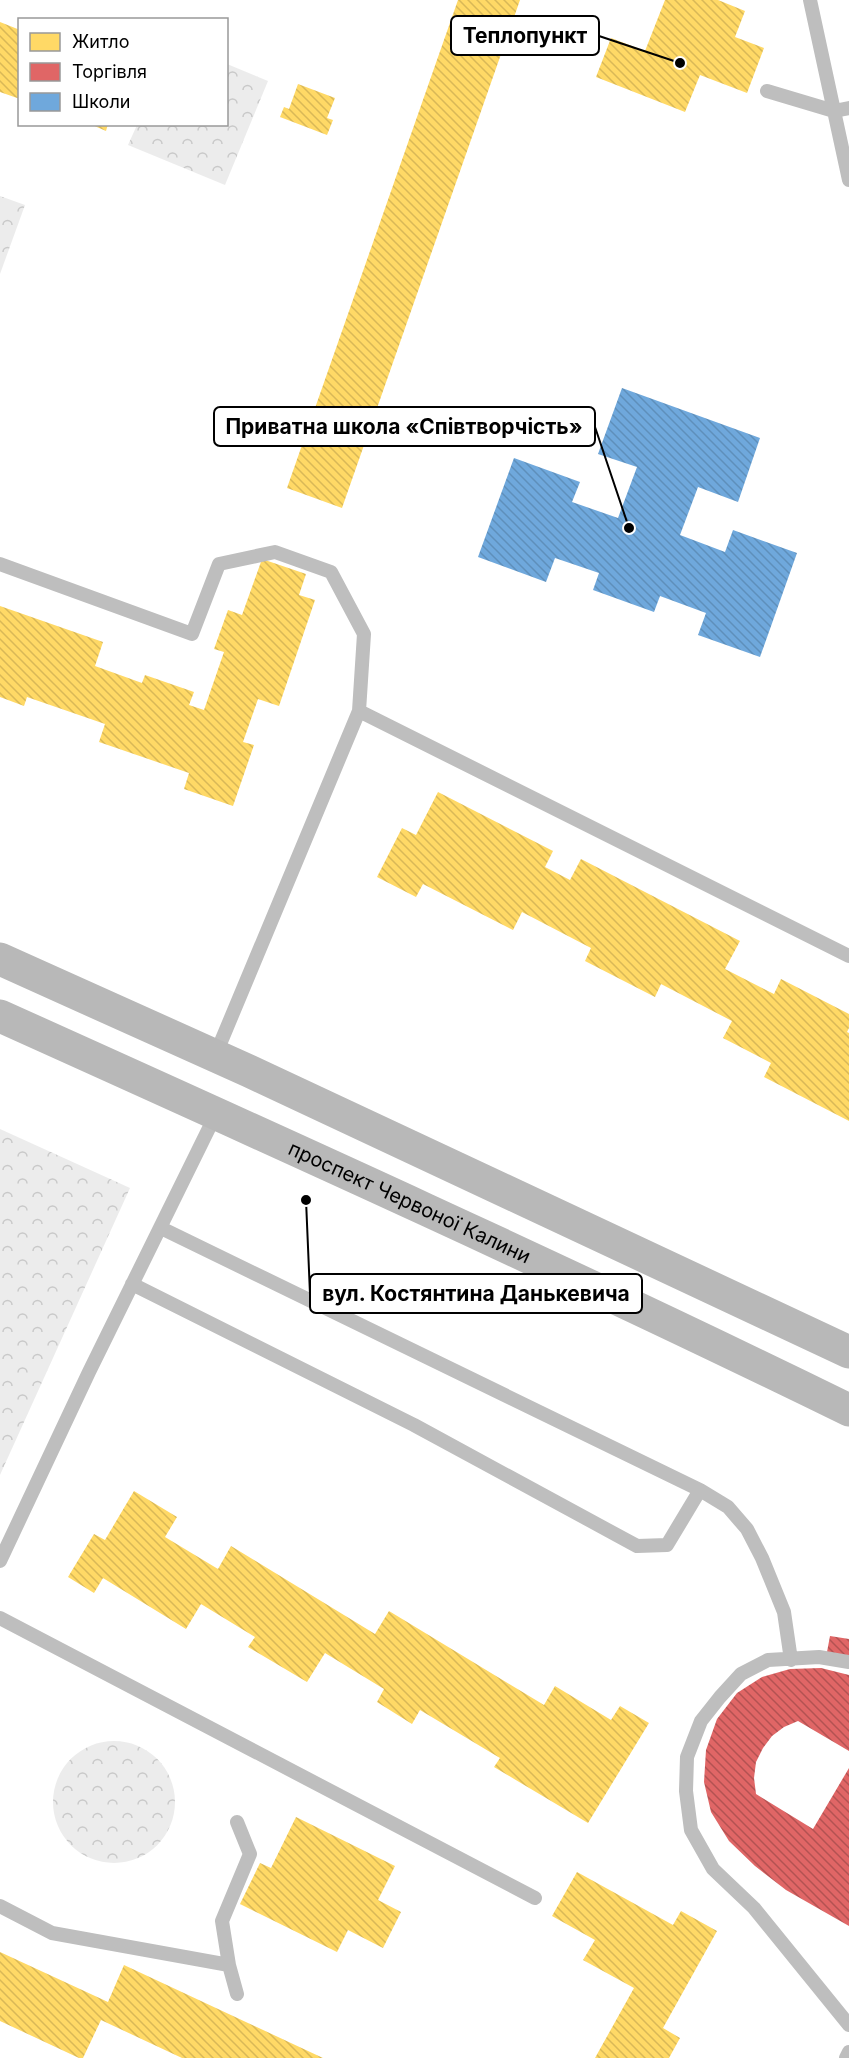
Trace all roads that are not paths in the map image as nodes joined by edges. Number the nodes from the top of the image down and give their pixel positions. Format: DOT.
graph roads {
  1 [pos="810,0"];
  2 [pos="767,91"];
  3 [pos="849,108"];
  4 [pos="834,111"];
  5 [pos="849,180"];
  6 [pos="0,564"];
  7 [pos="359,711"];
  8 [pos="849,957"];
  9 [pos="0,959"];
  10 [pos="0,1016"];
  11 [pos="215,1056"];
  12 [pos="216,1114"];
  13 [pos="160,1228"];
  14 [pos="132,1284"];
  15 [pos="849,1352"];
  16 [pos="849,1410"];
  17 [pos="700,1490"];
  18 [pos="0,1561"];
  19 [pos="0,1618"];
  20 [pos="791,1660"];
  21 [pos="849,1662"];
  22 [pos="237,1822"];
  23 [pos="535,1898"];
  24 [pos="0,1905"];
  25 [pos="229,1965"];
  26 [pos="237,1994"];
  27 [pos="849,2025"];
  28 [pos="849,2052"];
  29 [pos="846,2058"];
  1 -- 4 [label="lane"];
  2 -- 4 [label="lane"];
  3 -- 4 [label="lane"];
  4 -- 5 [label="lane"];
  6 -- 7 [label="lane"];
  7 -- 8 [label="lane"];
  7 -- 11 [label="lane"];
  9 -- 11 [label="main road"];
  10 -- 12 [label="main road, проспект Червоної Калини"];
  11 -- 15 [label="main road"];
  12 -- 13 [label="lane"];
  12 -- 16 [label="main road, проспект Червоної Калини"];
  13 -- 14 [label="lane"];
  13 -- 17 [label="lane"];
  14 -- 17 [label="lane"];
  14 -- 18 [label="lane"];
  17 -- 20 [label="lane"];
  19 -- 23 [label="lane"];
  20 -- 21 [label="lane"];
  20 -- 27 [label="lane"];
  22 -- 25 [label="lane"];
  24 -- 25 [label="lane"];
  25 -- 26 [label="lane"];
  28 -- 29 [label="lane"];
}
